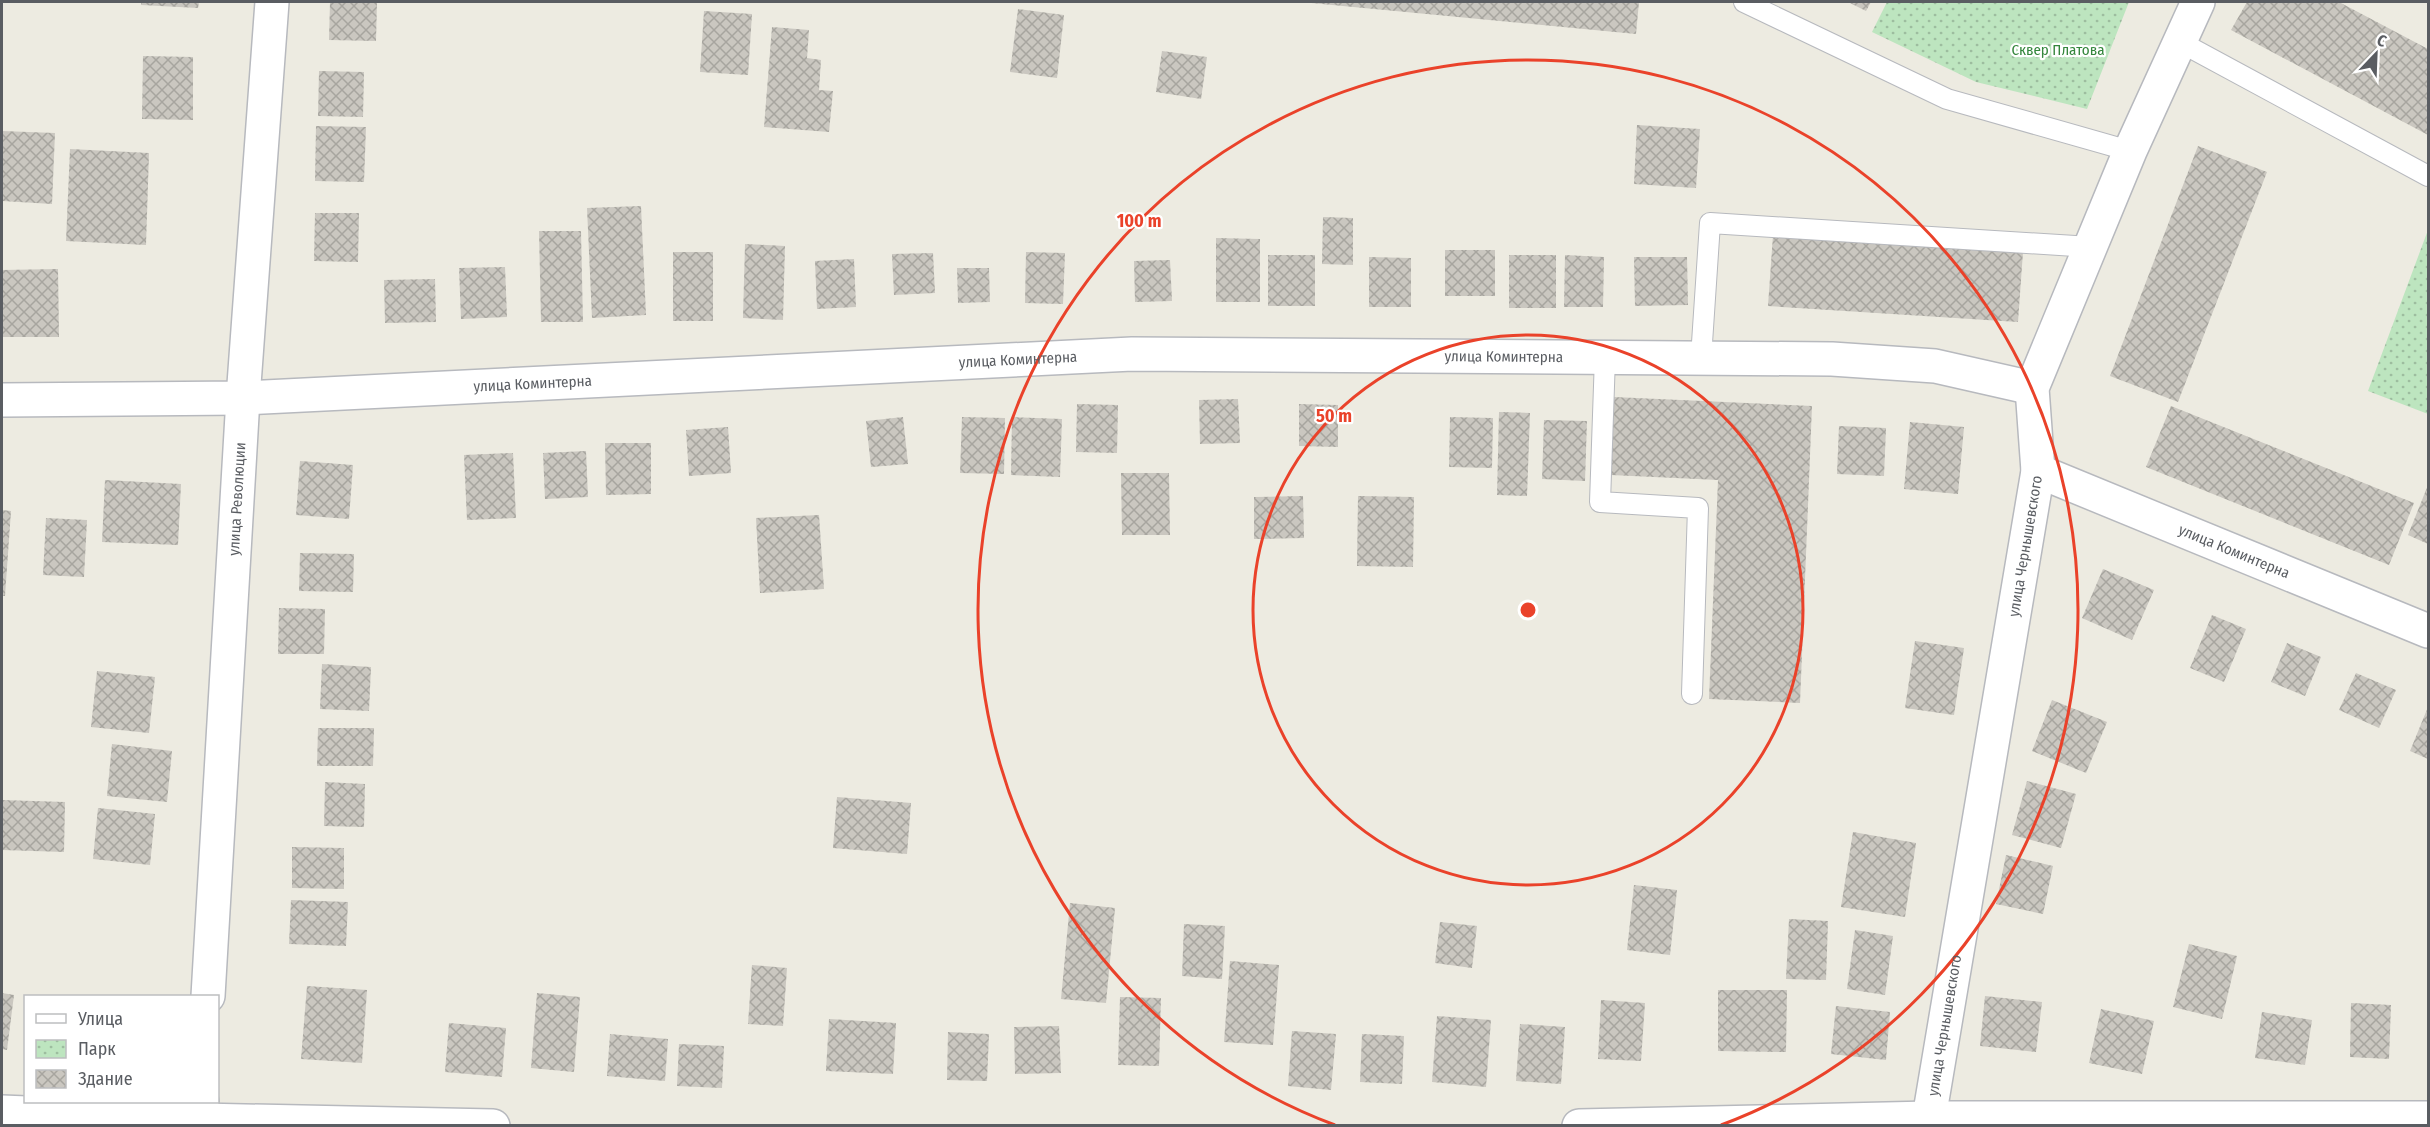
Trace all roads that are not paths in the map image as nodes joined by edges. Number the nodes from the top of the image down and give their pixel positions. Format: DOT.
graph roads {
  1 [pos="272,2"];
  2 [pos="1744,2"];
  3 [pos="2198,2"];
  4 [pos="2180,42"];
  5 [pos="2130,151"];
  6 [pos="2428,176"];
  7 [pos="2091,247"];
  8 [pos="1605,357"];
  9 [pos="1701,357"];
  10 [pos="2032,388"];
  11 [pos="243,398"];
  12 [pos="2,400"];
  13 [pos="2038,471"];
  14 [pos="2428,631"];
  15 [pos="1692,694"];
  16 [pos="208,995"];
  17 [pos="2,1112"];
  18 [pos="201,1116"];
  19 [pos="1929,1118"];
  20 [pos="2428,1118"];
  21 [pos="493,1125"];
  22 [pos="1579,1125"];
  1 -- 11 [label="street, улица Революции"];
  2 -- 5 [label="lane"];
  3 -- 4 [label="street, улица Чернышевского"];
  4 -- 5 [label="street, улица Чернышевского"];
  4 -- 6 [label="lane"];
  5 -- 7 [label="street, улица Чернышевского"];
  7 -- 9 [label="lane"];
  7 -- 10 [label="street, улица Чернышевского"];
  8 -- 9 [label="street, улица Коминтерна"];
  8 -- 11 [label="street, улица Коминтерна"];
  8 -- 15 [label="lane"];
  9 -- 10 [label="street, улица Коминтерна"];
  10 -- 13 [label="street, улица Чернышевского"];
  11 -- 12 [label="street, улица Коминтерна"];
  11 -- 16 [label="street, улица Революции"];
  13 -- 14 [label="street, улица Коминтерна"];
  13 -- 19 [label="street, улица Чернышевского"];
  17 -- 18 [label="street"];
  18 -- 21 [label="street"];
  19 -- 20 [label="street"];
  19 -- 22 [label="street"];
}
